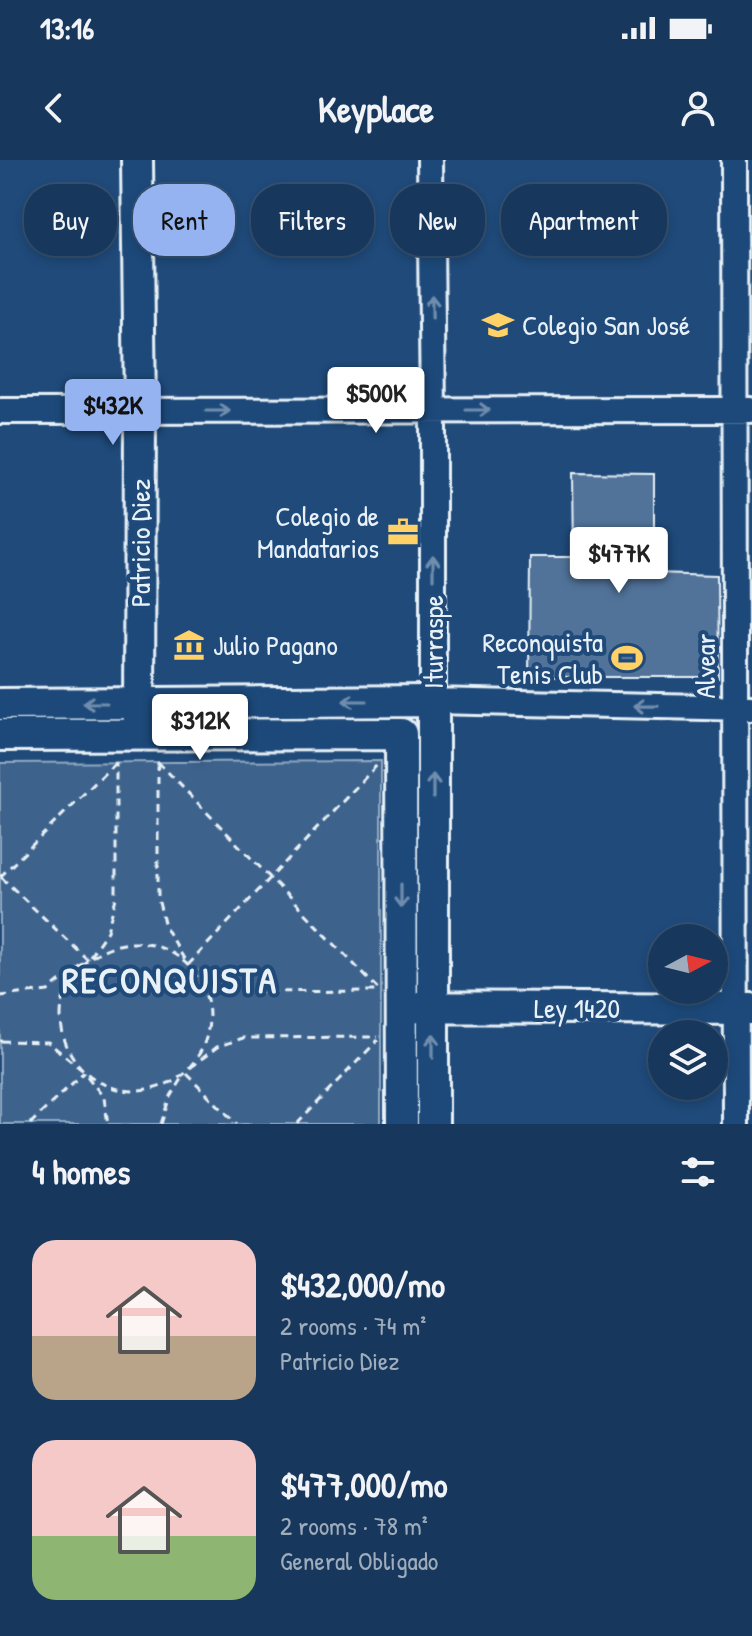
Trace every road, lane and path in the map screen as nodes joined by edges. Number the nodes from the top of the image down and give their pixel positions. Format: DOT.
graph roads {
  1 [pos="137,160"];
  2 [pos="430,160"];
  3 [pos="734,160"];
  4 [pos="433,410"];
  5 [pos="744,410"];
  6 [pos="0,411"];
  7 [pos="140,411"];
  8 [pos="433,701"];
  9 [pos="140,703"];
  10 [pos="0,704"];
  11 [pos="744,708"];
  12 [pos="0,735"];
  13 [pos="139,735"];
  14 [pos="381,761"];
  15 [pos="0,877"];
  16 [pos="270,877"];
  17 [pos="88,960"];
  18 [pos="188,965"];
  19 [pos="0,996"];
  20 [pos="402,1007"];
  21 [pos="433,1007"];
  22 [pos="744,1008"];
  23 [pos="0,1041"];
  24 [pos="84,1072"];
  25 [pos="185,1072"];
  26 [pos="30,1124"];
  27 [pos="108,1124"];
  28 [pos="161,1124"];
  29 [pos="237,1124"];
  30 [pos="297,1124"];
  31 [pos="402,1124"];
  32 [pos="433,1124"];
  33 [pos="736,1124"];
  1 -- 7 [label="main road, Patricio Diez"];
  4 -- 2 [label="street, Iturraspe, one-way"];
  3 -- 5 [label="street, Alvear"];
  4 -- 5 [label="street, one-way"];
  7 -- 4 [label="street, one-way"];
  8 -- 4 [label="street, Iturraspe, one-way"];
  5 -- 11 [label="street, Alvear"];
  6 -- 7 [label="street"];
  7 -- 9 [label="main road, Patricio Diez"];
  8 -- 9 [label="main road, one-way"];
  11 -- 8 [label="street, one-way"];
  21 -- 8 [label="main road, Iturraspe, one-way"];
  9 -- 10 [label="main road, one-way"];
  9 -- 13 [label="main road, Patricio Diez"];
  11 -- 22 [label="street, Alvear"];
  12 -- 13 [label="main road"];
  13 -- 20 [label="main road, one-way"];
  14 -- 16 [label="path"];
  15 -- 17 [label="path"];
  15 -- 17 [label="path"];
  16 -- 18 [label="path"];
  16 -- 18 [label="path"];
  16 -- 18 [label="path"];
  17 -- 18 [label="path"];
  17 -- 19 [label="path"];
  17 -- 24 [label="path"];
  18 -- 25 [label="path"];
  20 -- 21 [label="main road, Ley 1420"];
  20 -- 31 [label="main road"];
  21 -- 22 [label="main road, Ley 1420"];
  32 -- 21 [label="main road, Iturraspe, one-way"];
  22 -- 33 [label="street, Alvear"];
  23 -- 24 [label="path"];
  24 -- 25 [label="path"];
  24 -- 26 [label="path"];
  24 -- 27 [label="path"];
  25 -- 28 [label="path"];
  25 -- 29 [label="path"];
  25 -- 30 [label="path"];
}
